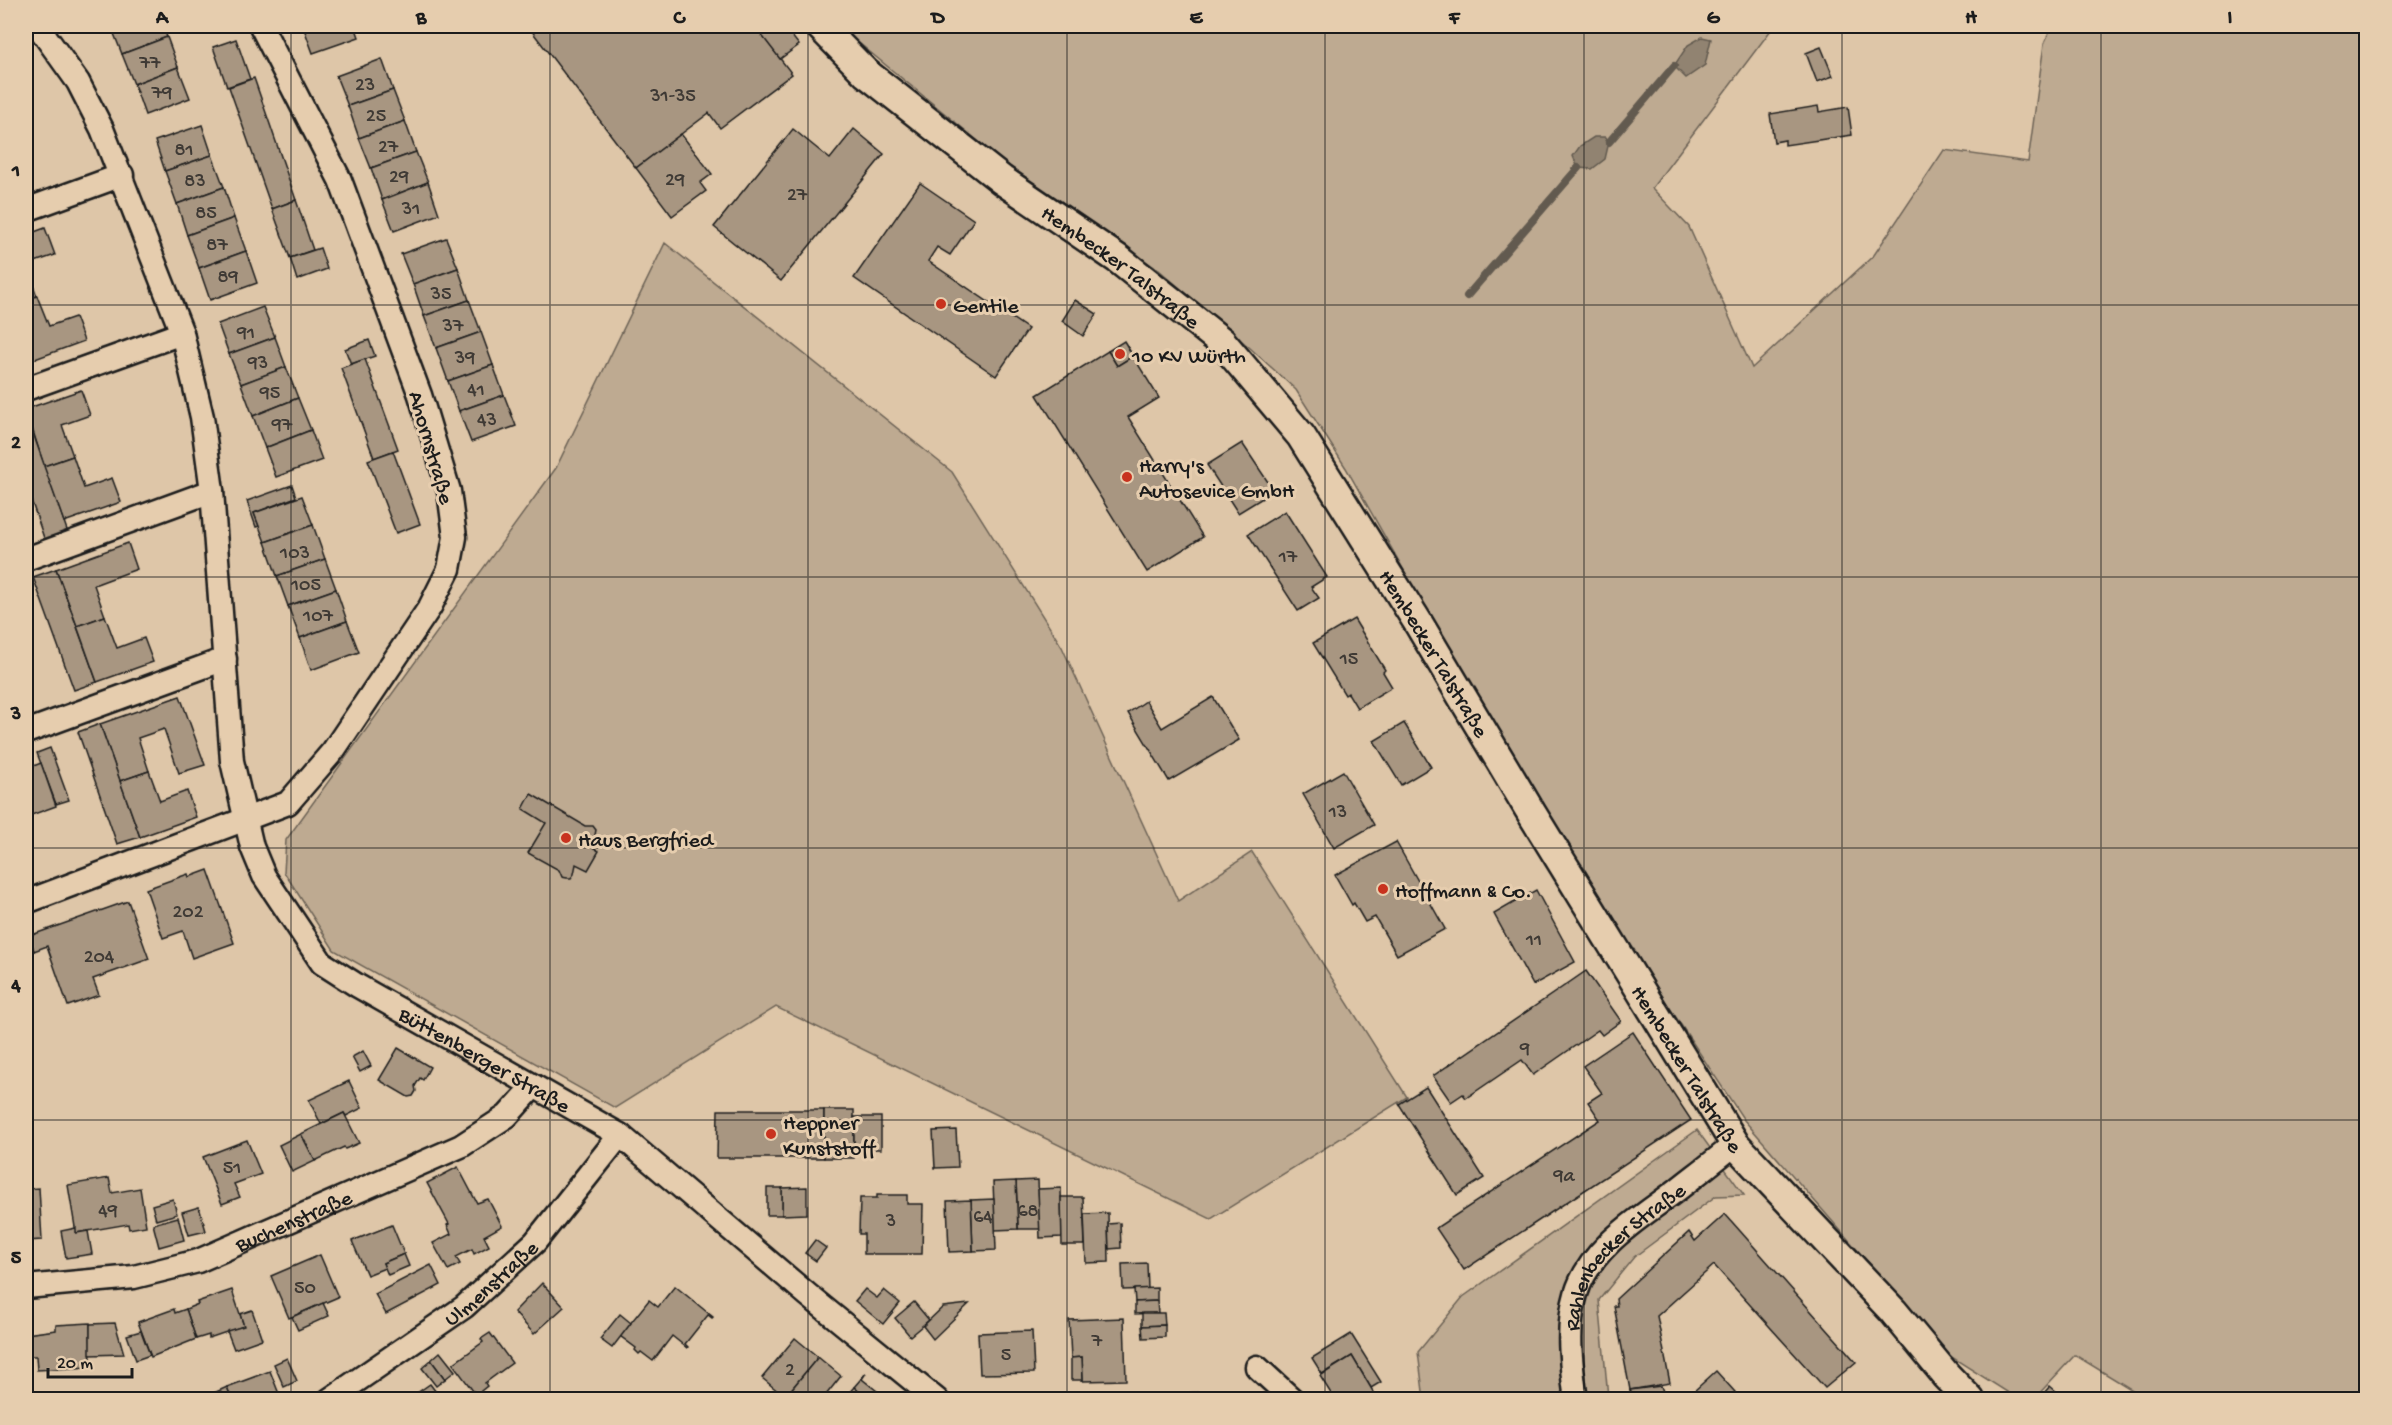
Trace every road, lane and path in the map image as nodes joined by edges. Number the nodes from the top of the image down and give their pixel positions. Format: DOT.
graph roads {
  1 [pos="261,26"];
  2 [pos="820,26"];
  3 [pos="35,30"];
  4 [pos="122,175"];
  5 [pos="26,210"];
  6 [pos="182,333"];
  7 [pos="26,389"];
  8 [pos="212,491"];
  9 [pos="26,559"];
  10 [pos="225,659"];
  11 [pos="26,732"];
  12 [pos="246,821"];
  13 [pos="26,902"];
  14 [pos="534,1086"];
  15 [pos="620,1135"];
  16 [pos="1735,1144"];
  17 [pos="26,1287"];
  18 [pos="1257,1367"];
  19 [pos="1953,1387"];
  20 [pos="329,1400"];
  21 [pos="937,1400"];
  22 [pos="1293,1400"];
  23 [pos="1576,1400"];
  24 [pos="1970,1400"];
  1 -- 12 [label="street, Ahornstraße"];
  2 -- 16 [label="street, Hembecker Talstraße"];
  3 -- 4 [label="street, Büttenberger Straße"];
  4 -- 5 [label="street"];
  4 -- 6 [label="street, Büttenberger Straße"];
  6 -- 7 [label="street"];
  6 -- 8 [label="street, Büttenberger Straße"];
  8 -- 9 [label="street"];
  8 -- 10 [label="street, Büttenberger Straße"];
  10 -- 11 [label="street"];
  10 -- 12 [label="street, Büttenberger Straße"];
  12 -- 13 [label="street"];
  12 -- 14 [label="street, Büttenberger Straße"];
  14 -- 15 [label="street, Büttenberger Straße"];
  14 -- 17 [label="street, Buchenstraße"];
  15 -- 20 [label="street, Ulmenstraße"];
  15 -- 21 [label="street, Büttenberger Straße"];
  16 -- 19 [label="street, Hembecker Talstraße"];
  16 -- 23 [label="street, Rahlenbecker Straße"];
  18 -- 22 [label="street"];
  19 -- 24 [label="street, Hembecker Talstraße"];
}
